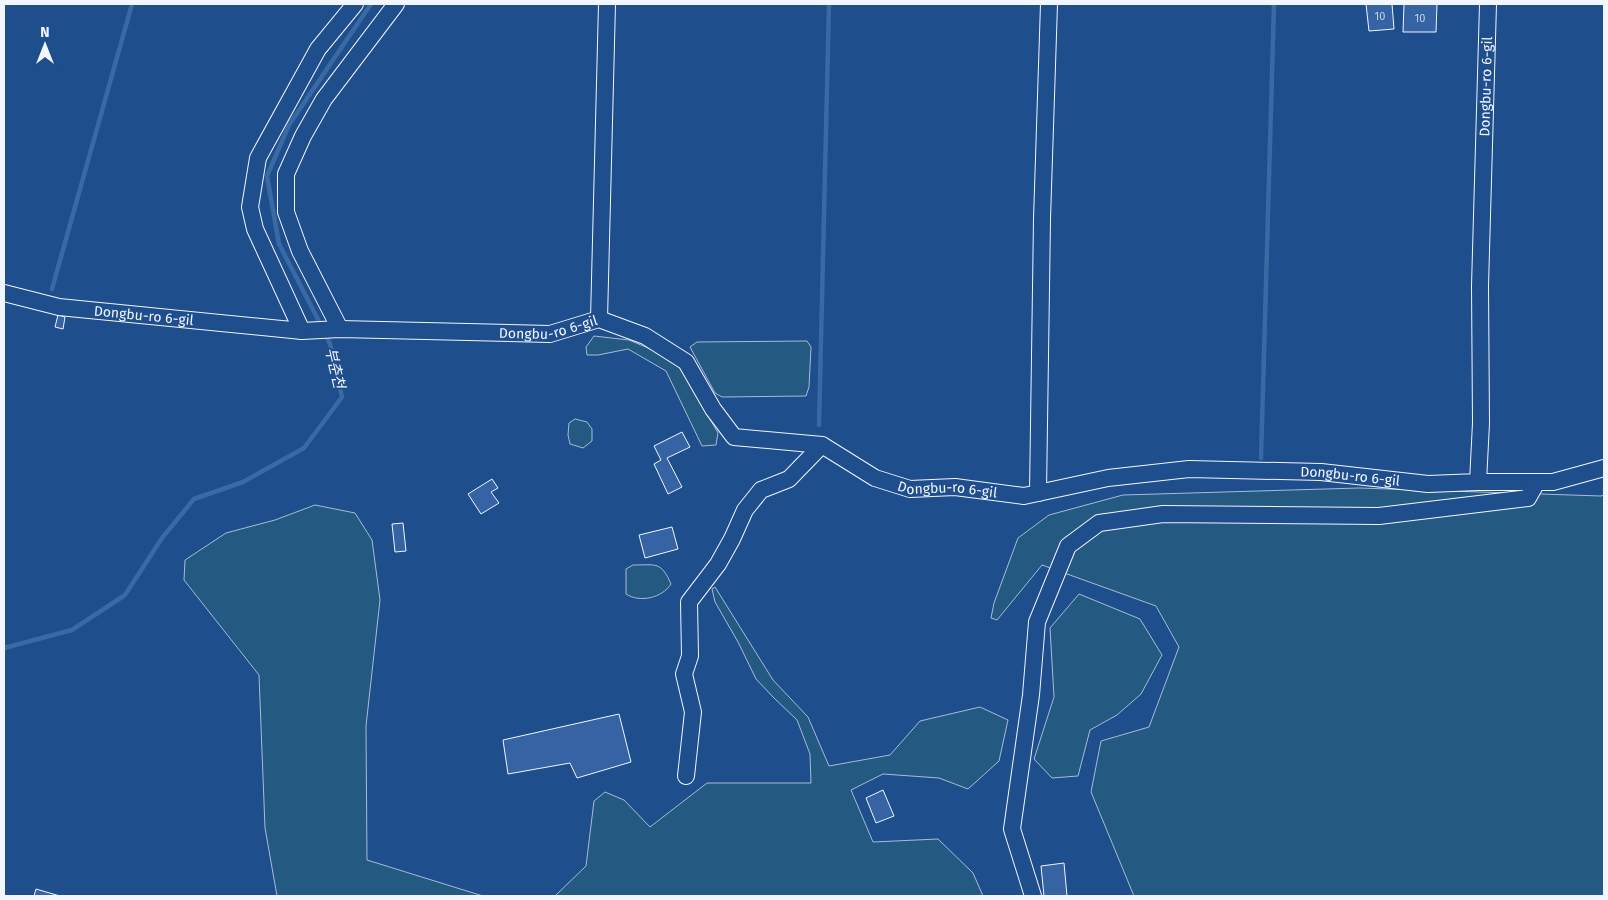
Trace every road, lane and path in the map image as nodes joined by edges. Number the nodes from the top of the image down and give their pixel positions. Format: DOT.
graph roads {
  1 [pos="355,4"];
  2 [pos="396,4"];
  3 [pos="606,4"];
  4 [pos="1049,4"];
  5 [pos="1488,4"];
  6 [pos="4,293"];
  7 [pos="598,319"];
  8 [pos="340,329"];
  9 [pos="302,331"];
  10 [pos="822,444"];
  11 [pos="1604,468"];
  12 [pos="1478,482"];
  13 [pos="1537,482"];
  14 [pos="1038,493"];
  15 [pos="686,776"];
  16 [pos="1033,896"];
  1 -- 9 [label="lane"];
  2 -- 8 [label="lane"];
  3 -- 7 [label="lane"];
  4 -- 14 [label="lane"];
  5 -- 12 [label="lane, Dongbu-ro 6-gil"];
  6 -- 9 [label="lane, Dongbu-ro 6-gil"];
  7 -- 8 [label="lane, Dongbu-ro 6-gil"];
  7 -- 10 [label="lane, Dongbu-ro 6-gil"];
  8 -- 9 [label="lane, Dongbu-ro 6-gil"];
  10 -- 14 [label="lane, Dongbu-ro 6-gil"];
  10 -- 15 [label="lane"];
  11 -- 13 [label="lane"];
  12 -- 13 [label="lane"];
  12 -- 14 [label="lane, Dongbu-ro 6-gil"];
  13 -- 16 [label="lane"];
}
